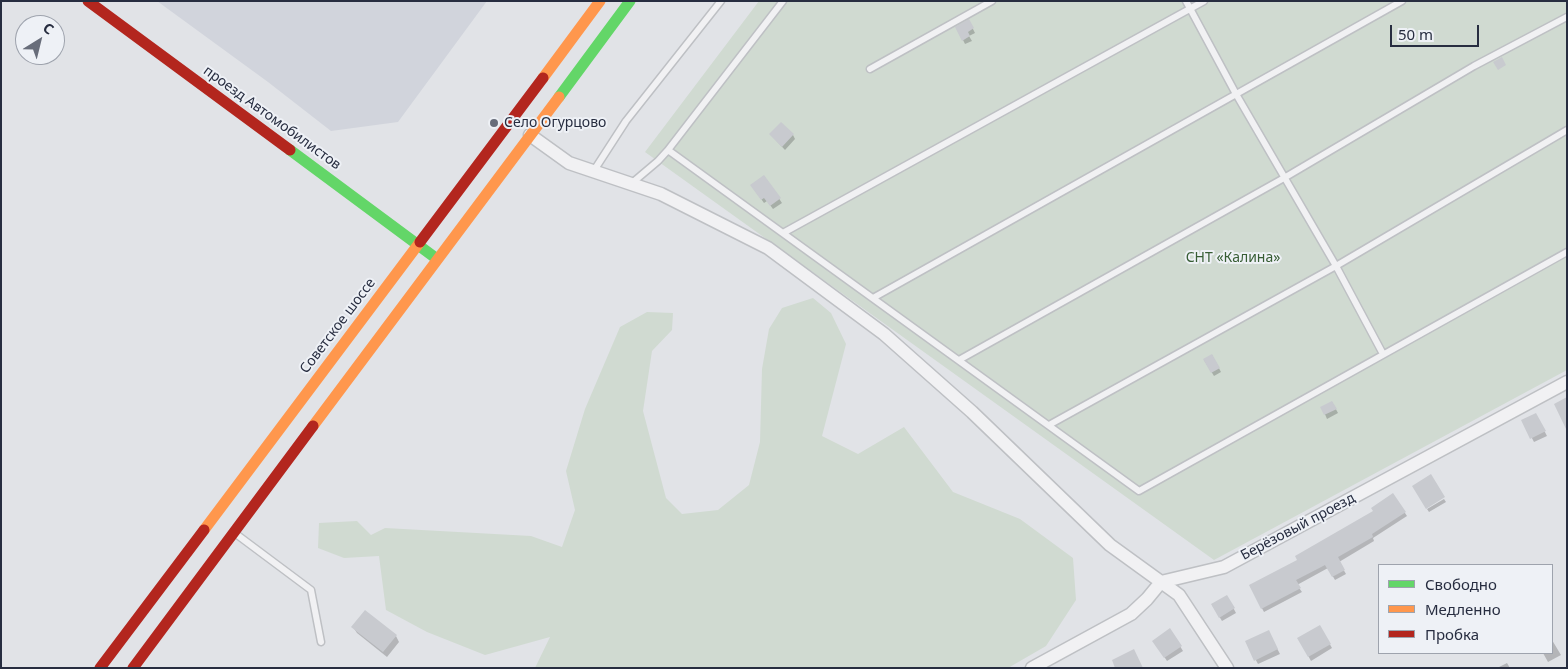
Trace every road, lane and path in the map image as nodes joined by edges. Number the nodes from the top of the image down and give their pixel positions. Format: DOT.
graph roads {
  1 [pos="88,1"];
  2 [pos="600,1"];
  3 [pos="630,1"];
  4 [pos="721,1"];
  5 [pos="783,1"];
  6 [pos="992,1"];
  7 [pos="1186,1"];
  8 [pos="1204,1"];
  9 [pos="1402,1"];
  10 [pos="1190,9"];
  11 [pos="1567,17"];
  12 [pos="870,69"];
  13 [pos="1236,94"];
  14 [pos="1567,130"];
  15 [pos="530,136"];
  16 [pos="668,150"];
  17 [pos="593,172"];
  18 [pos="1284,178"];
  19 [pos="631,184"];
  20 [pos="783,233"];
  21 [pos="418,244"];
  22 [pos="1567,252"];
  23 [pos="437,258"];
  24 [pos="1336,266"];
  25 [pos="873,298"];
  26 [pos="1383,354"];
  27 [pos="959,360"];
  28 [pos="1567,382"];
  29 [pos="1049,426"];
  30 [pos="234,532"];
  31 [pos="1161,582"];
  32 [pos="321,642"];
  33 [pos="100,668"];
  34 [pos="132,668"];
  35 [pos="1032,668"];
  36 [pos="1227,668"];
  1 -- 21 [label="main road, проезд Автомобилистов"];
  2 -- 21 [label="main road, Советское шоссе"];
  3 -- 15 [label="main road"];
  4 -- 17 [label="lane"];
  5 -- 16 [label="lane"];
  6 -- 12 [label="lane"];
  7 -- 10 [label="lane"];
  8 -- 10 [label="lane"];
  9 -- 13 [label="lane"];
  10 -- 13 [label="lane"];
  10 -- 20 [label="lane"];
  11 -- 18 [label="lane"];
  13 -- 18 [label="lane"];
  13 -- 25 [label="lane"];
  14 -- 24 [label="lane"];
  15 -- 17 [label="street"];
  15 -- 23 [label="main road"];
  16 -- 19 [label="lane"];
  16 -- 20 [label="lane"];
  17 -- 19 [label="street"];
  18 -- 24 [label="lane"];
  18 -- 27 [label="lane"];
  19 -- 31 [label="street"];
  20 -- 25 [label="lane"];
  21 -- 23 [label="main road, проезд Автомобилистов"];
  21 -- 33 [label="main road, Советское шоссе"];
  22 -- 26 [label="lane"];
  23 -- 30 [label="main road"];
  24 -- 26 [label="lane"];
  24 -- 29 [label="lane"];
  25 -- 27 [label="lane"];
  26 -- 29 [label="lane"];
  27 -- 29 [label="lane"];
  28 -- 31 [label="street, Берёзовый проезд"];
  30 -- 32 [label="lane"];
  30 -- 34 [label="main road"];
  31 -- 35 [label="street"];
  31 -- 36 [label="street"];
}
